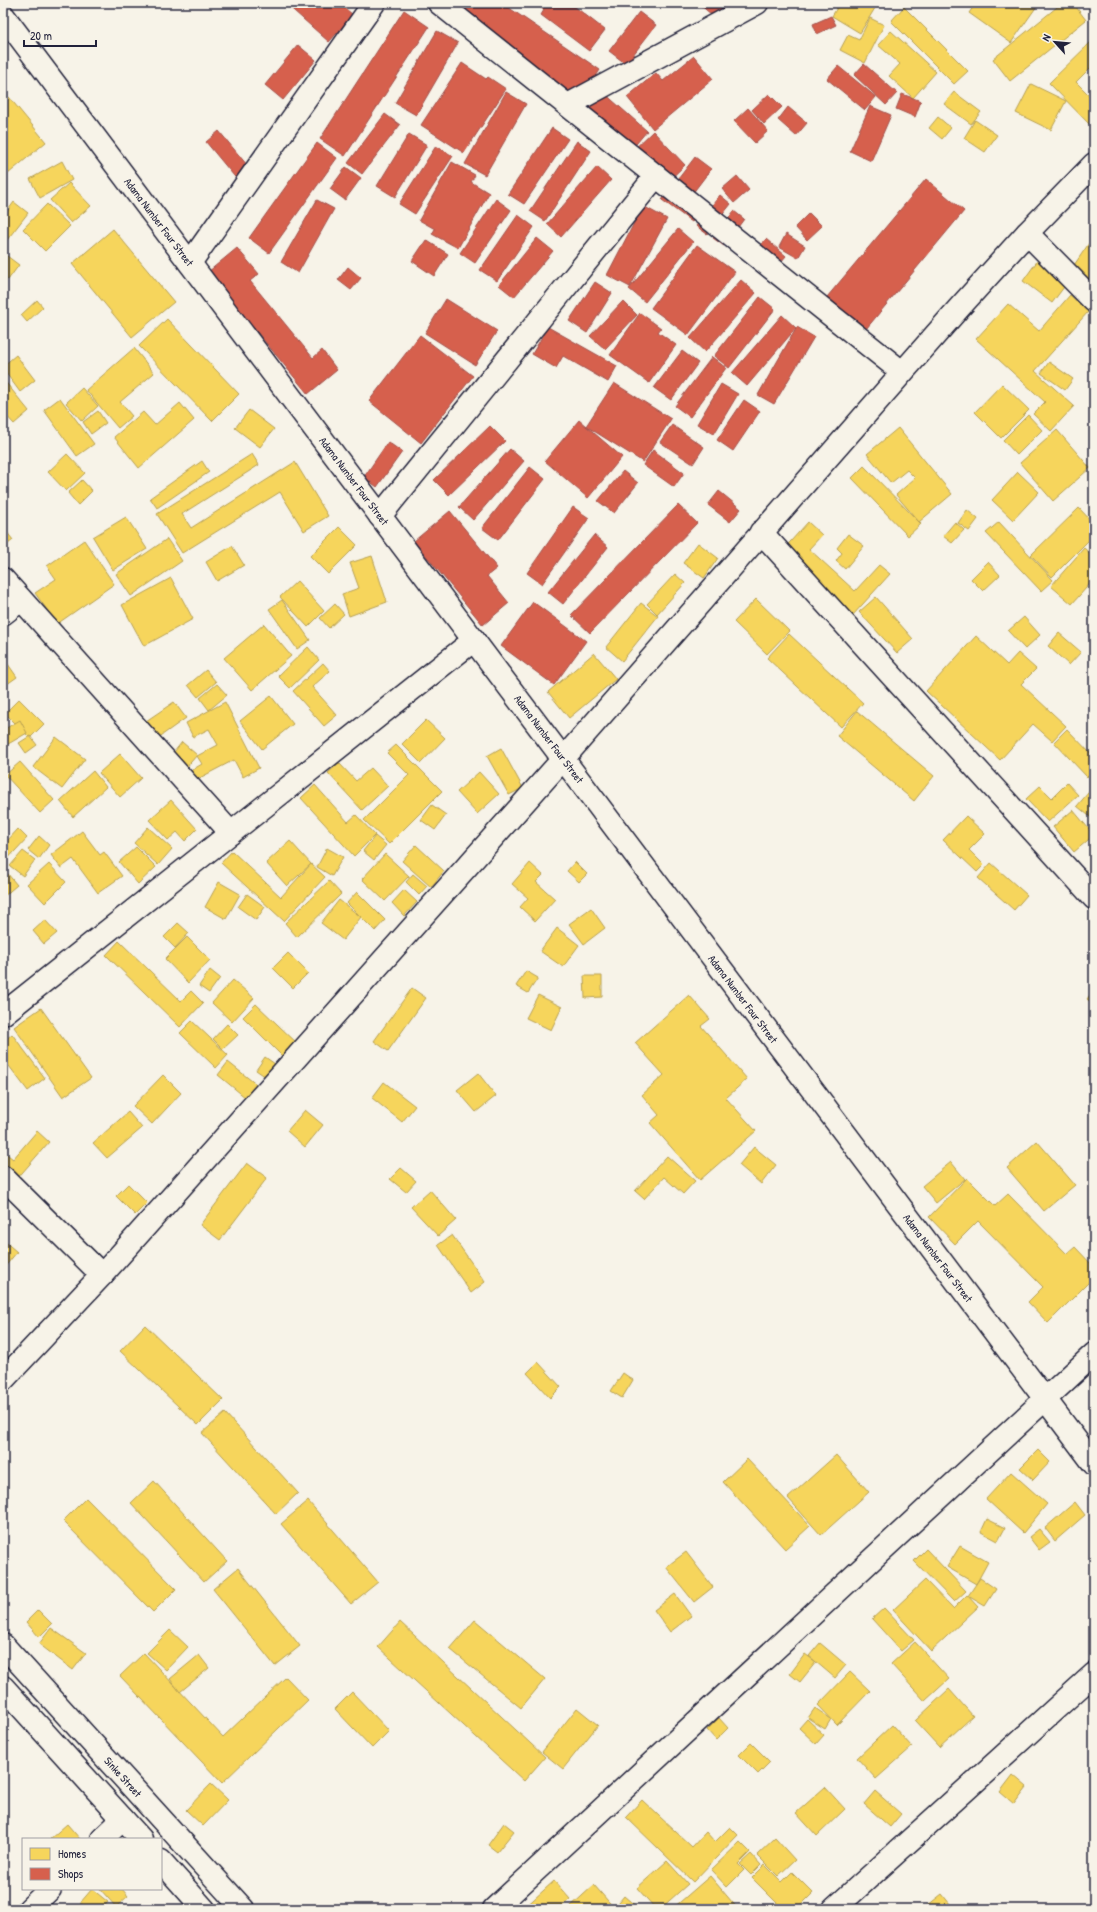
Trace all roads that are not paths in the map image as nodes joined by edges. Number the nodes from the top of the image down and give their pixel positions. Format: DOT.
graph roads {
  1 [pos="374,3"];
  2 [pos="439,3"];
  3 [pos="757,3"];
  4 [pos="3,15"];
  5 [pos="568,106"];
  6 [pos="1094,164"];
  7 [pos="656,176"];
  8 [pos="1027,233"];
  9 [pos="190,263"];
  10 [pos="1094,301"];
  11 [pos="902,372"];
  12 [pos="380,516"];
  13 [pos="761,532"];
  14 [pos="3,579"];
  15 [pos="22,600"];
  16 [pos="3,614"];
  17 [pos="474,640"];
  18 [pos="563,759"];
  19 [pos="231,833"];
  20 [pos="1091,887"];
  21 [pos="3,1014"];
  22 [pos="3,1176"];
  23 [pos="102,1275"];
  24 [pos="1094,1354"];
  25 [pos="3,1380"];
  26 [pos="1044,1400"];
  27 [pos="1094,1464"];
  28 [pos="3,1645"];
  29 [pos="1094,1674"];
  30 [pos="3,1688"];
  31 [pos="123,1820"];
  32 [pos="103,1838"];
  33 [pos="140,1838"];
  34 [pos="162,1863"];
  35 [pos="49,1890"];
  36 [pos="29,1909"];
  37 [pos="204,1909"];
  38 [pos="243,1909"];
  39 [pos="494,1909"];
  40 [pos="834,1909"];
  1 -- 9 [label="street"];
  2 -- 5 [label="street"];
  3 -- 5 [label="street"];
  4 -- 9 [label="street, Adama Number Four Street"];
  5 -- 7 [label="street"];
  6 -- 8 [label="street"];
  7 -- 11 [label="street"];
  7 -- 12 [label="street"];
  8 -- 10 [label="street"];
  8 -- 11 [label="street"];
  9 -- 12 [label="street, Adama Number Four Street"];
  11 -- 13 [label="street"];
  12 -- 17 [label="street, Adama Number Four Street"];
  13 -- 18 [label="street"];
  13 -- 20 [label="street"];
  14 -- 15 [label="street"];
  15 -- 16 [label="street"];
  15 -- 19 [label="street"];
  17 -- 18 [label="street, Adama Number Four Street"];
  17 -- 19 [label="street"];
  18 -- 23 [label="street"];
  18 -- 26 [label="street, Adama Number Four Street"];
  19 -- 21 [label="street"];
  22 -- 23 [label="street"];
  23 -- 25 [label="street"];
  24 -- 26 [label="street"];
  26 -- 27 [label="street, Adama Number Four Street"];
  26 -- 39 [label="street"];
  28 -- 38 [label="street, Sinke Street"];
  29 -- 40 [label="street"];
  30 -- 31 [label="street"];
  31 -- 32 [label="street"];
  31 -- 33 [label="street"];
  34 -- 37 [label="street"];
  35 -- 36 [label="street"];
}
